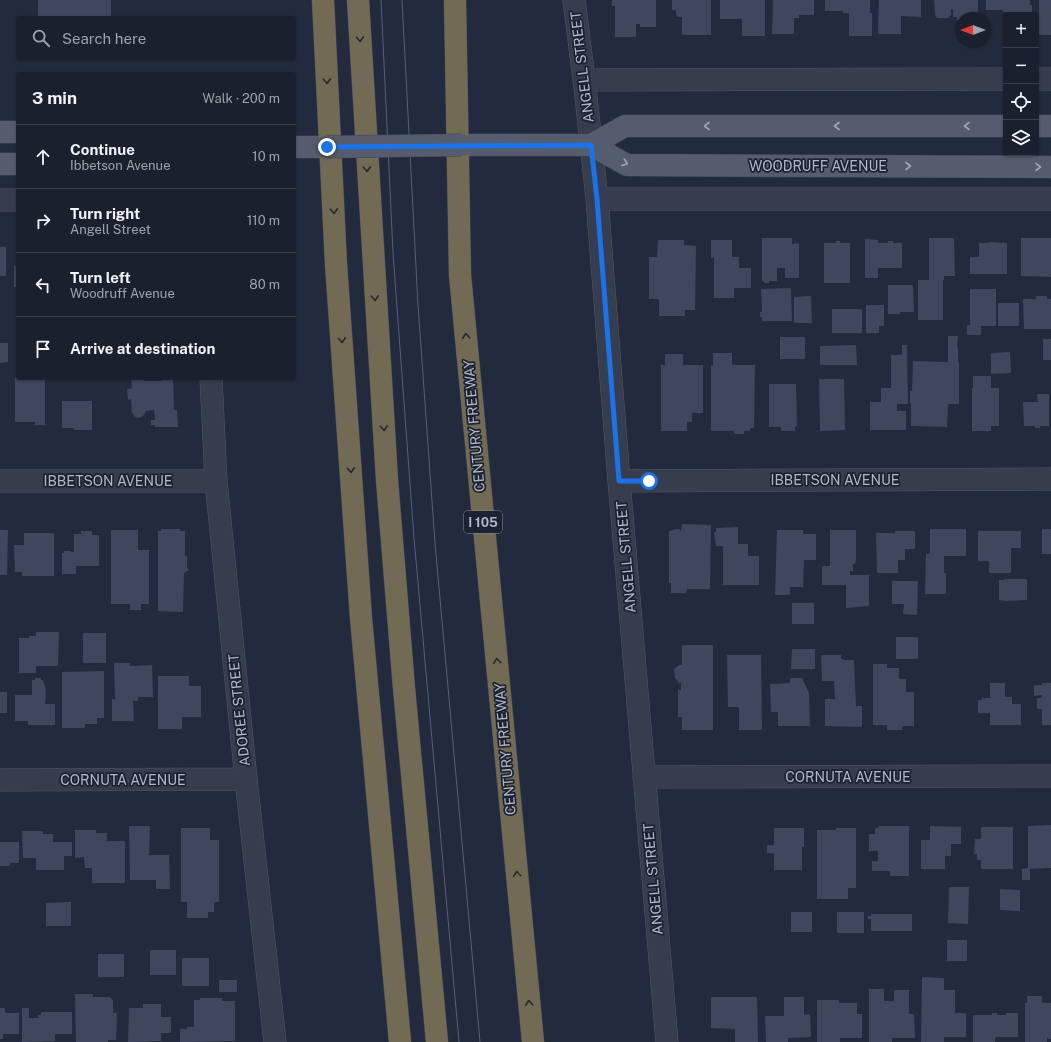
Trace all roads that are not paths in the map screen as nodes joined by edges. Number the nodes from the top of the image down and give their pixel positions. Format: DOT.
graph roads {
  1 [pos="323,0"];
  2 [pos="358,0"];
  3 [pos="455,0"];
  4 [pos="574,0"];
  5 [pos="1003,79"];
  6 [pos="1039,79"];
  7 [pos="1051,79"];
  8 [pos="584,80"];
  9 [pos="1003,126"];
  10 [pos="1039,126"];
  11 [pos="1051,126"];
  12 [pos="0,132"];
  13 [pos="16,132"];
  14 [pos="591,145"];
  15 [pos="296,147"];
  16 [pos="0,164"];
  17 [pos="16,164"];
  18 [pos="1051,167"];
  19 [pos="597,199"];
  20 [pos="1051,199"];
  21 [pos="0,200"];
  22 [pos="16,200"];
  23 [pos="211,380"];
  24 [pos="1051,479"];
  25 [pos="0,481"];
  26 [pos="216,481"];
  27 [pos="619,481"];
  28 [pos="1051,776"];
  29 [pos="644,777"];
  30 [pos="246,779"];
  31 [pos="0,780"];
  32 [pos="275,1042"];
  33 [pos="400,1042"];
  34 [pos="437,1042"];
  35 [pos="533,1042"];
  36 [pos="667,1042"];
  1 -- 33 [label="highway, one-way"];
  2 -- 34 [label="highway, one-way"];
  35 -- 3 [label="highway, CENTURY FREEWAY / I 105, one-way"];
  4 -- 8 [label="street, ANGELL STREET"];
  5 -- 8 [label="street"];
  6 -- 7 [label="street"];
  8 -- 14 [label="street, ANGELL STREET"];
  9 -- 14 [label="main road, WOODRUFF AVENUE, one-way"];
  10 -- 11 [label="main road"];
  12 -- 13 [label="main road"];
  14 -- 15 [label="main road, WOODRUFF AVENUE, bridge"];
  14 -- 18 [label="main road, WOODRUFF AVENUE, one-way"];
  14 -- 19 [label="street, ANGELL STREET"];
  16 -- 17 [label="main road"];
  19 -- 20 [label="street"];
  19 -- 27 [label="street, ANGELL STREET"];
  21 -- 22 [label="street"];
  23 -- 26 [label="street, ADOREE STREET"];
  24 -- 27 [label="street, IBBETSON AVENUE"];
  25 -- 26 [label="street, IBBETSON AVENUE"];
  26 -- 30 [label="street, ADOREE STREET"];
  27 -- 29 [label="street, ANGELL STREET"];
  28 -- 29 [label="street, CORNUTA AVENUE"];
  29 -- 36 [label="street, ANGELL STREET"];
  30 -- 31 [label="street, CORNUTA AVENUE"];
  30 -- 32 [label="street, ADOREE STREET"];
}
